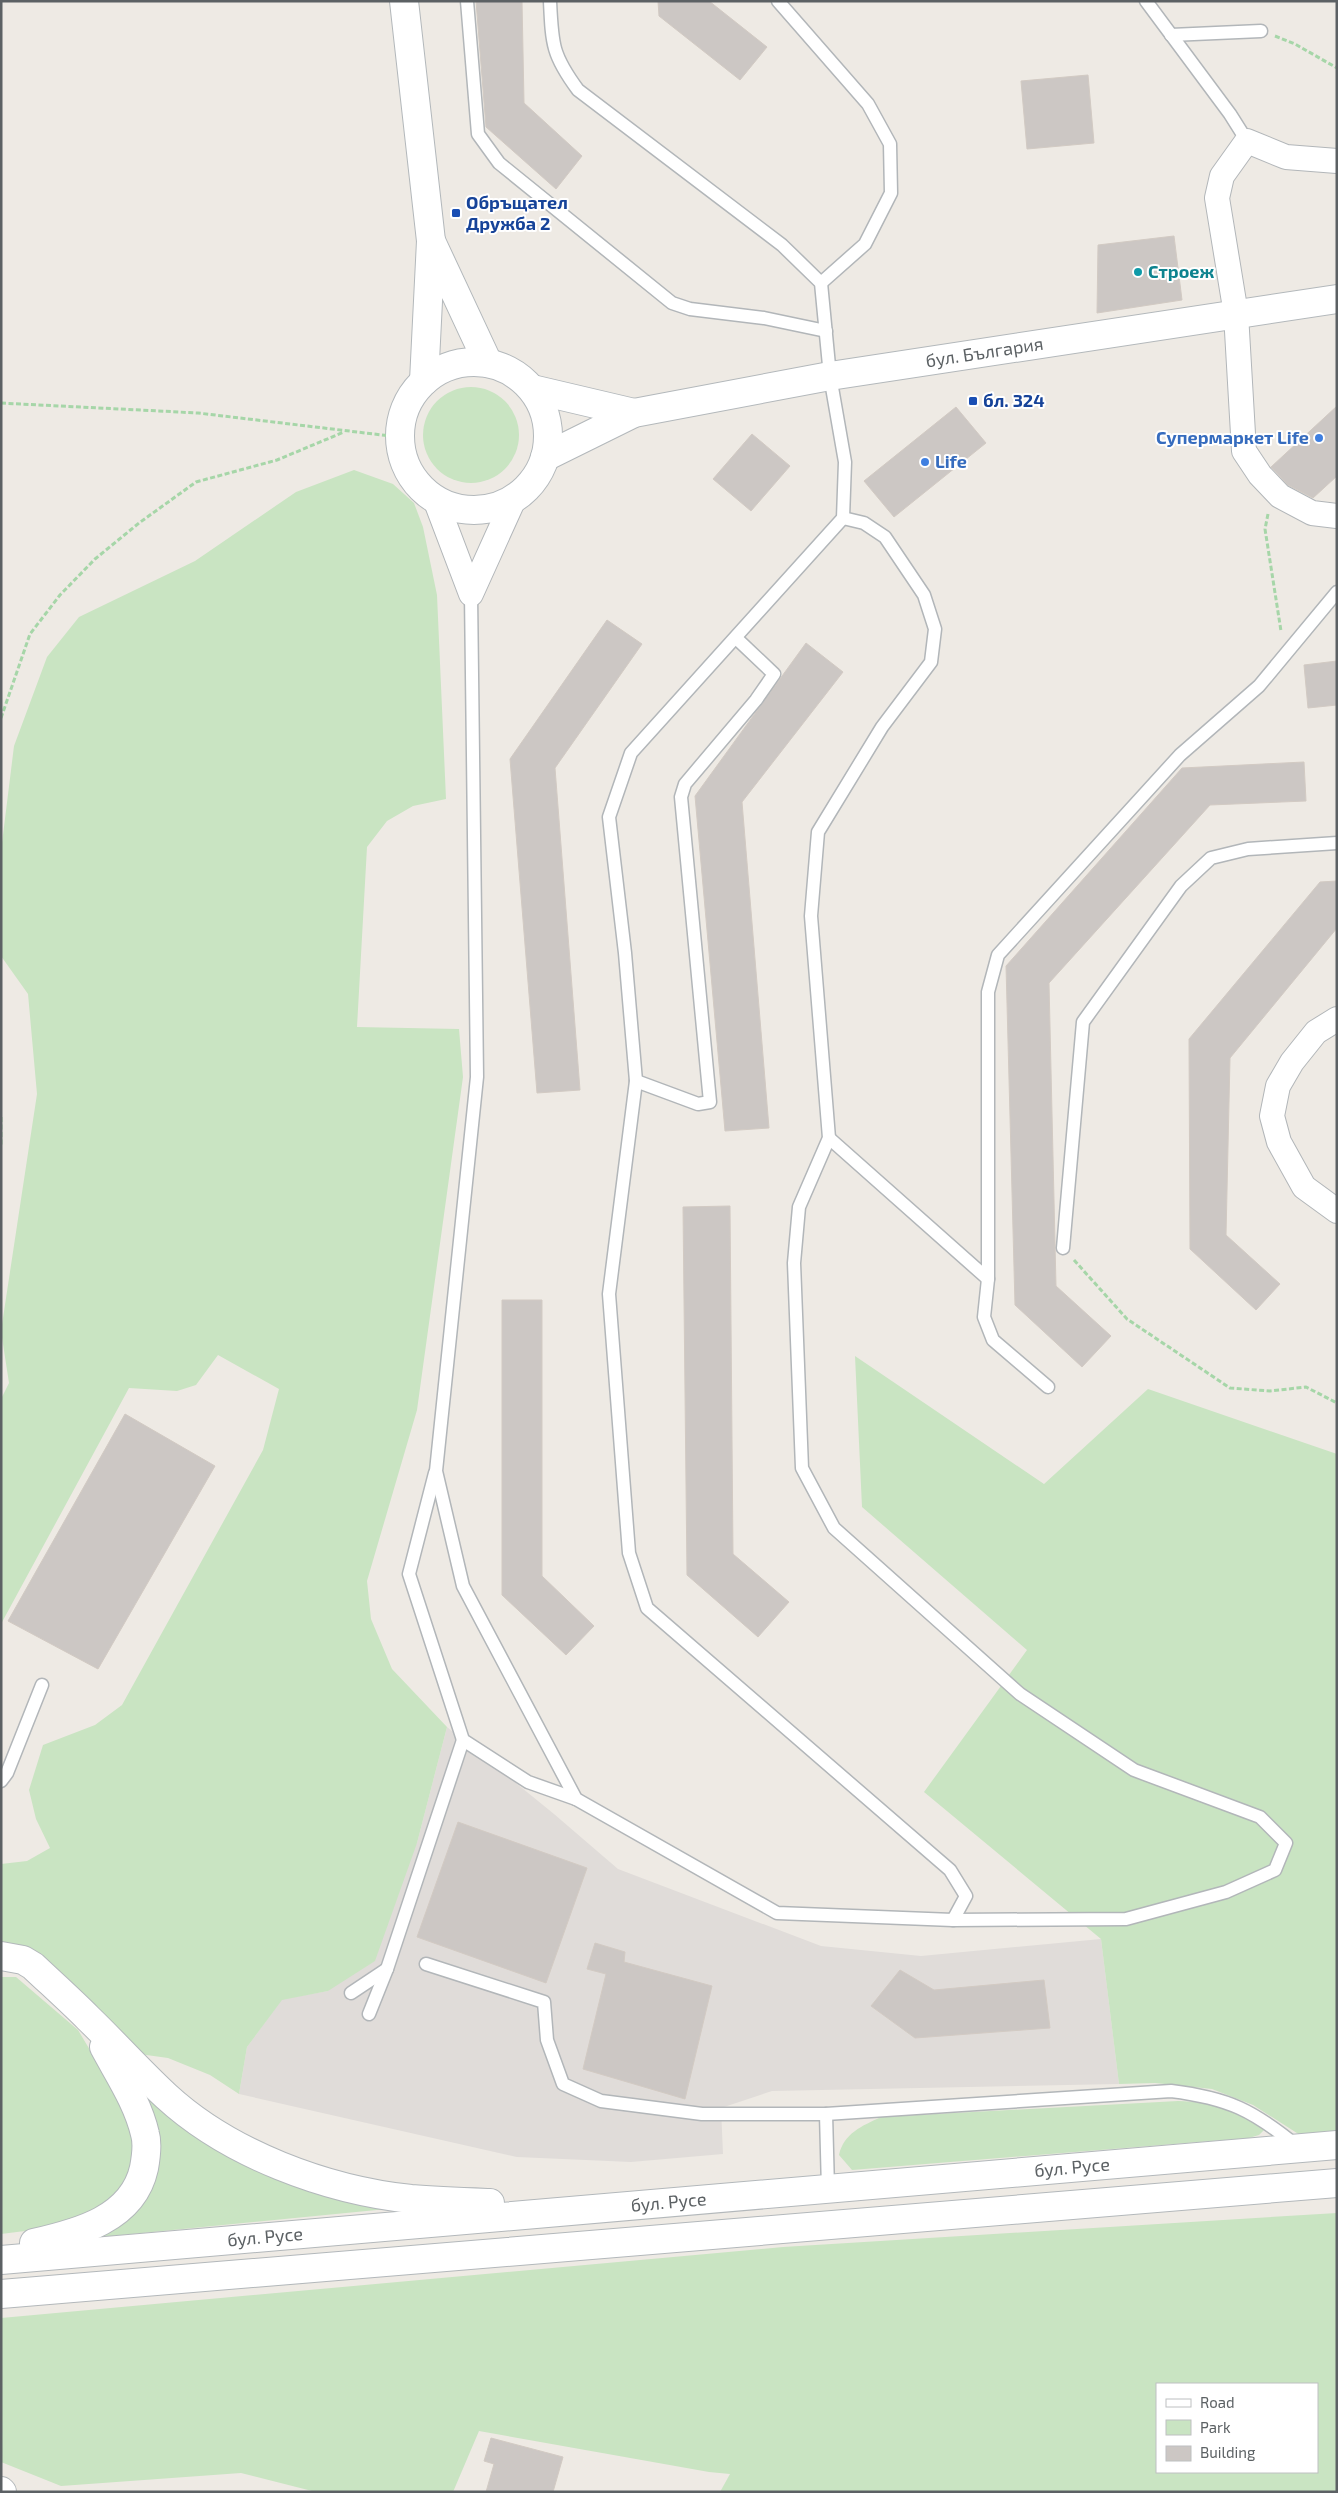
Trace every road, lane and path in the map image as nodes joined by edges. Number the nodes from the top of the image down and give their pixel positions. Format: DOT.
graph roads {
  1 [pos="404,1"];
  2 [pos="467,1"];
  3 [pos="550,1"];
  4 [pos="778,1"];
  5 [pos="1146,1"];
  6 [pos="1261,31"];
  7 [pos="1171,35"];
  8 [pos="1337,68"];
  9 [pos="1247,141"];
  10 [pos="1337,161"];
  11 [pos="431,241"];
  12 [pos="821,283"];
  13 [pos="1337,299"];
  14 [pos="1236,314"];
  15 [pos="826,331"];
  16 [pos="488,363"];
  17 [pos="830,376"];
  18 [pos="424,381"];
  19 [pos="532,388"];
  20 [pos="1,403"];
  21 [pos="634,412"];
  22 [pos="344,432"];
  23 [pos="400,437"];
  24 [pos="545,457"];
  25 [pos="1273,488"];
  26 [pos="435,499"];
  27 [pos="514,499"];
  28 [pos="1337,516"];
  29 [pos="842,518"];
  30 [pos="1337,592"];
  31 [pos="471,594"];
  32 [pos="736,638"];
  33 [pos="1286,654"];
  34 [pos="1,718"];
  35 [pos="1337,843"];
  36 [pos="1337,1019"];
  37 [pos="636,1082"];
  38 [pos="1,1117"];
  39 [pos="829,1138"];
  40 [pos="1,1146"];
  41 [pos="1337,1211"];
  42 [pos="1063,1248"];
  43 [pos="988,1279"];
  44 [pos="1048,1387"];
  45 [pos="1337,1403"];
  46 [pos="436,1471"];
  47 [pos="42,1685"];
  48 [pos="463,1740"];
  49 [pos="1,1781"];
  50 [pos="576,1799"];
  51 [pos="953,1920"];
  52 [pos="1,1956"];
  53 [pos="426,1964"];
  54 [pos="388,1969"];
  55 [pos="350,1994"];
  56 [pos="369,2014"];
  57 [pos="88,2018"];
  58 [pos="826,2114"];
  59 [pos="1337,2145"];
  60 [pos="1300,2148"];
  61 [pos="1337,2183"];
  62 [pos="828,2189"];
  63 [pos="582,2209"];
  64 [pos="1,2250"];
  65 [pos="1,2260"];
  66 [pos="1,2294"];
  1 -- 11 [label="main road"];
  2 -- 15 [label="lane"];
  3 -- 12 [label="lane"];
  4 -- 12 [label="lane"];
  5 -- 7 [label="lane"];
  6 -- 7 [label="lane"];
  6 -- 8 [label="path"];
  7 -- 9 [label="lane"];
  9 -- 10 [label="street"];
  9 -- 14 [label="street"];
  11 -- 16 [label="main road"];
  11 -- 18 [label="main road"];
  12 -- 15 [label="lane"];
  13 -- 14 [label="main road, бул. България"];
  14 -- 17 [label="main road, бул. България"];
  14 -- 25 [label="street"];
  15 -- 17 [label="lane"];
  16 -- 18 [label="main road"];
  16 -- 19 [label="main road"];
  17 -- 21 [label="main road, бул. България"];
  17 -- 29 [label="lane"];
  18 -- 23 [label="main road"];
  19 -- 21 [label="main road"];
  19 -- 24 [label="main road"];
  20 -- 22 [label="path"];
  21 -- 24 [label="main road"];
  22 -- 23 [label="path"];
  22 -- 34 [label="path"];
  23 -- 26 [label="main road"];
  24 -- 27 [label="main road"];
  25 -- 28 [label="street"];
  25 -- 33 [label="path"];
  26 -- 27 [label="main road"];
  26 -- 31 [label="street"];
  27 -- 31 [label="street"];
  29 -- 32 [label="lane"];
  29 -- 39 [label="lane"];
  30 -- 33 [label="lane"];
  31 -- 46 [label="lane"];
  32 -- 37 [label="lane"];
  32 -- 37 [label="lane"];
  33 -- 43 [label="lane"];
  35 -- 42 [label="lane"];
  36 -- 41 [label="street"];
  37 -- 51 [label="lane"];
  38 -- 40 [label="path"];
  39 -- 43 [label="lane"];
  39 -- 51 [label="lane"];
  42 -- 45 [label="path"];
  43 -- 44 [label="lane"];
  46 -- 48 [label="lane"];
  46 -- 50 [label="lane"];
  47 -- 49 [label="lane"];
  48 -- 50 [label="lane"];
  48 -- 54 [label="lane"];
  50 -- 51 [label="lane"];
  52 -- 57 [label="main road"];
  53 -- 58 [label="lane"];
  54 -- 55 [label="lane"];
  54 -- 56 [label="lane"];
  57 -- 63 [label="main road"];
  57 -- 64 [label="main road"];
  58 -- 60 [label="lane"];
  58 -- 62 [label="lane"];
  59 -- 60 [label="main road, бул. Русе"];
  60 -- 62 [label="main road, бул. Русе"];
  61 -- 66 [label="main road, бул. Русе"];
  62 -- 63 [label="main road, бул. Русе"];
  63 -- 65 [label="main road, бул. Русе"];
}
